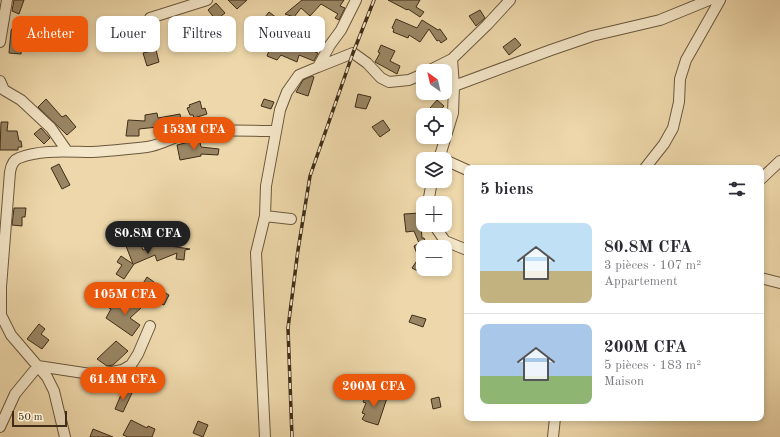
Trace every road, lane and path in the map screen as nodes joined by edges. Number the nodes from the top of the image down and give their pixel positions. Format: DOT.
graph roads {
  1 [pos="7,0"];
  2 [pos="207,0"];
  3 [pos="510,0"];
  4 [pos="709,0"];
  5 [pos="720,0"];
  6 [pos="351,2"];
  7 [pos="156,16"];
  8 [pos="0,42"];
  9 [pos="452,59"];
  10 [pos="442,64"];
  11 [pos="318,67"];
  12 [pos="416,77"];
  13 [pos="0,81"];
  14 [pos="454,86"];
  15 [pos="276,131"];
  16 [pos="67,151"];
  17 [pos="444,152"];
  18 [pos="780,161"];
  19 [pos="452,163"];
  20 [pos="647,165"];
  21 [pos="464,169"];
  22 [pos="764,177"];
  23 [pos="265,216"];
  24 [pos="291,219"];
  25 [pos="439,232"];
  26 [pos="464,249"];
  27 [pos="764,279"];
  28 [pos="780,283"];
  29 [pos="150,326"];
  30 [pos="38,366"];
  31 [pos="555,421"];
  32 [pos="0,427"];
  33 [pos="65,437"];
  34 [pos="265,437"];
  35 [pos="553,437"];
  1 -- 8 [label="street"];
  2 -- 7 [label="street"];
  3 -- 9 [label="street"];
  4 -- 14 [label="street"];
  5 -- 20 [label="street"];
  6 -- 11 [label="street"];
  9 -- 10 [label="street"];
  9 -- 14 [label="street"];
  11 -- 12 [label="street"];
  11 -- 15 [label="street"];
  13 -- 16 [label="street"];
  14 -- 17 [label="street"];
  15 -- 16 [label="street"];
  15 -- 23 [label="street"];
  16 -- 30 [label="street"];
  18 -- 22 [label="street"];
  19 -- 21 [label="street"];
  23 -- 24 [label="street"];
  23 -- 34 [label="street"];
  25 -- 26 [label="street"];
  27 -- 28 [label="street"];
  29 -- 30 [label="street"];
  30 -- 32 [label="street"];
  30 -- 33 [label="street"];
  31 -- 35 [label="street"];
}
